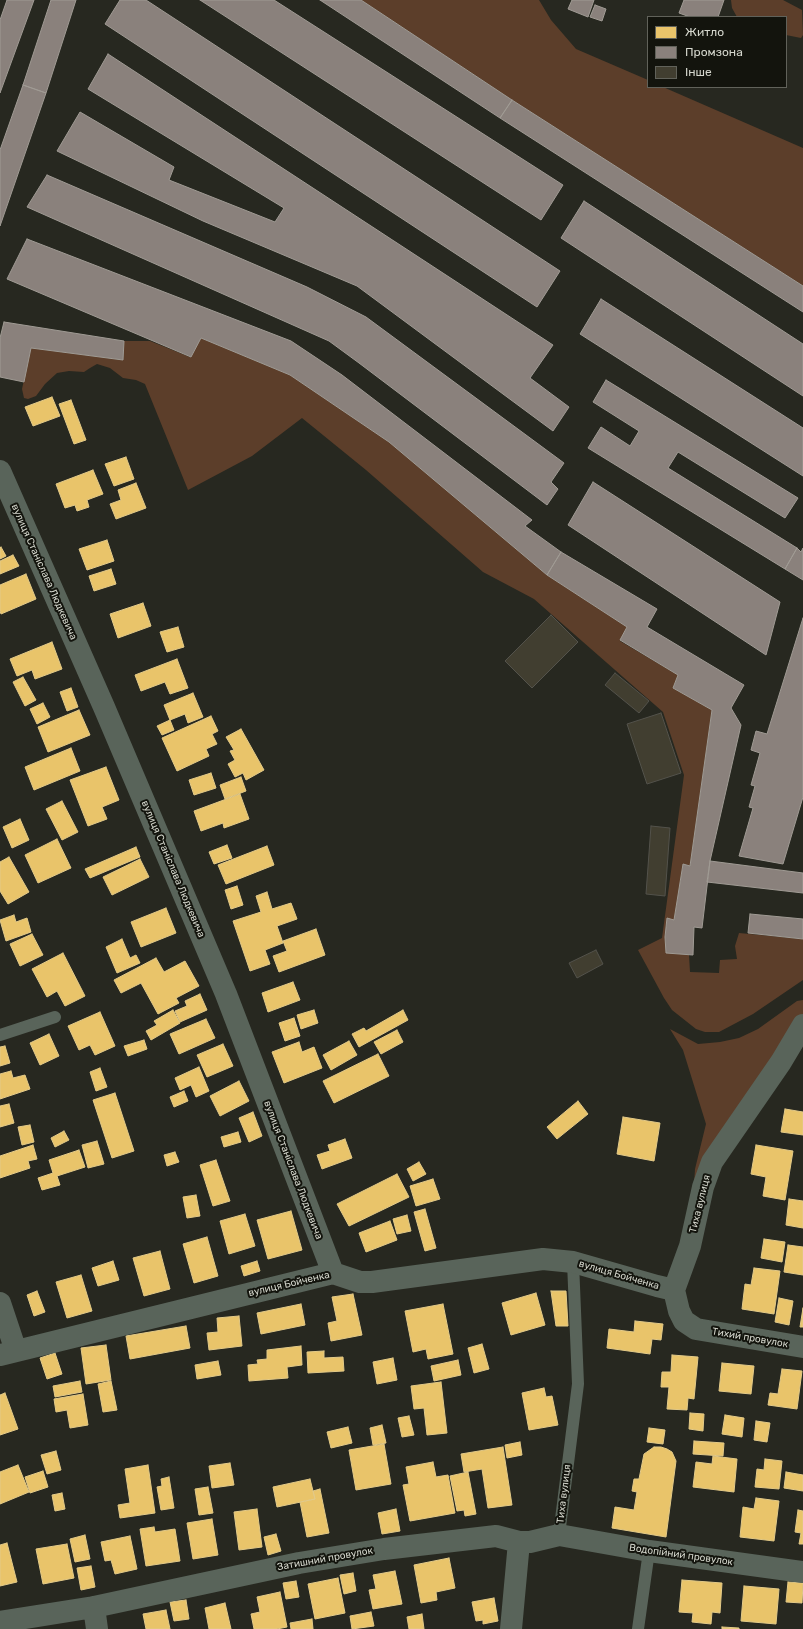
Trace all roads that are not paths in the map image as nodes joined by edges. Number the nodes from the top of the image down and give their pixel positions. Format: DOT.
graph roads {
  1 [pos="0,471"];
  2 [pos="55,1017"];
  3 [pos="803,1025"];
  4 [pos="0,1035"];
  5 [pos="573,1262"];
  6 [pos="333,1273"];
  7 [pos="674,1290"];
  8 [pos="0,1303"];
  9 [pos="803,1347"];
  10 [pos="8,1353"];
  11 [pos="558,1535"];
  12 [pos="519,1542"];
  13 [pos="649,1551"];
  14 [pos="803,1572"];
  15 [pos="94,1607"];
  16 [pos="0,1622"];
  17 [pos="97,1629"];
  18 [pos="511,1629"];
  19 [pos="638,1629"];
  1 -- 6 [label="street, вулиця Станіслава Людкевича"];
  2 -- 4 [label="lane"];
  3 -- 7 [label="street, Тиха вулиця"];
  5 -- 6 [label="street, вулиця Бойченка"];
  5 -- 7 [label="street, вулиця Бойченка"];
  5 -- 11 [label="lane, Тиха вулиця"];
  6 -- 10 [label="street, вулиця Бойченка"];
  7 -- 9 [label="street, Тихий провулок"];
  8 -- 10 [label="street"];
  11 -- 12 [label="street, Затишний провулок"];
  11 -- 13 [label="street, Водопійний провулок"];
  12 -- 15 [label="street, Затишний провулок"];
  12 -- 18 [label="street"];
  13 -- 14 [label="street, Водопійний провулок"];
  13 -- 19 [label="lane"];
  15 -- 16 [label="street, Затишний провулок"];
  15 -- 17 [label="street"];
}
